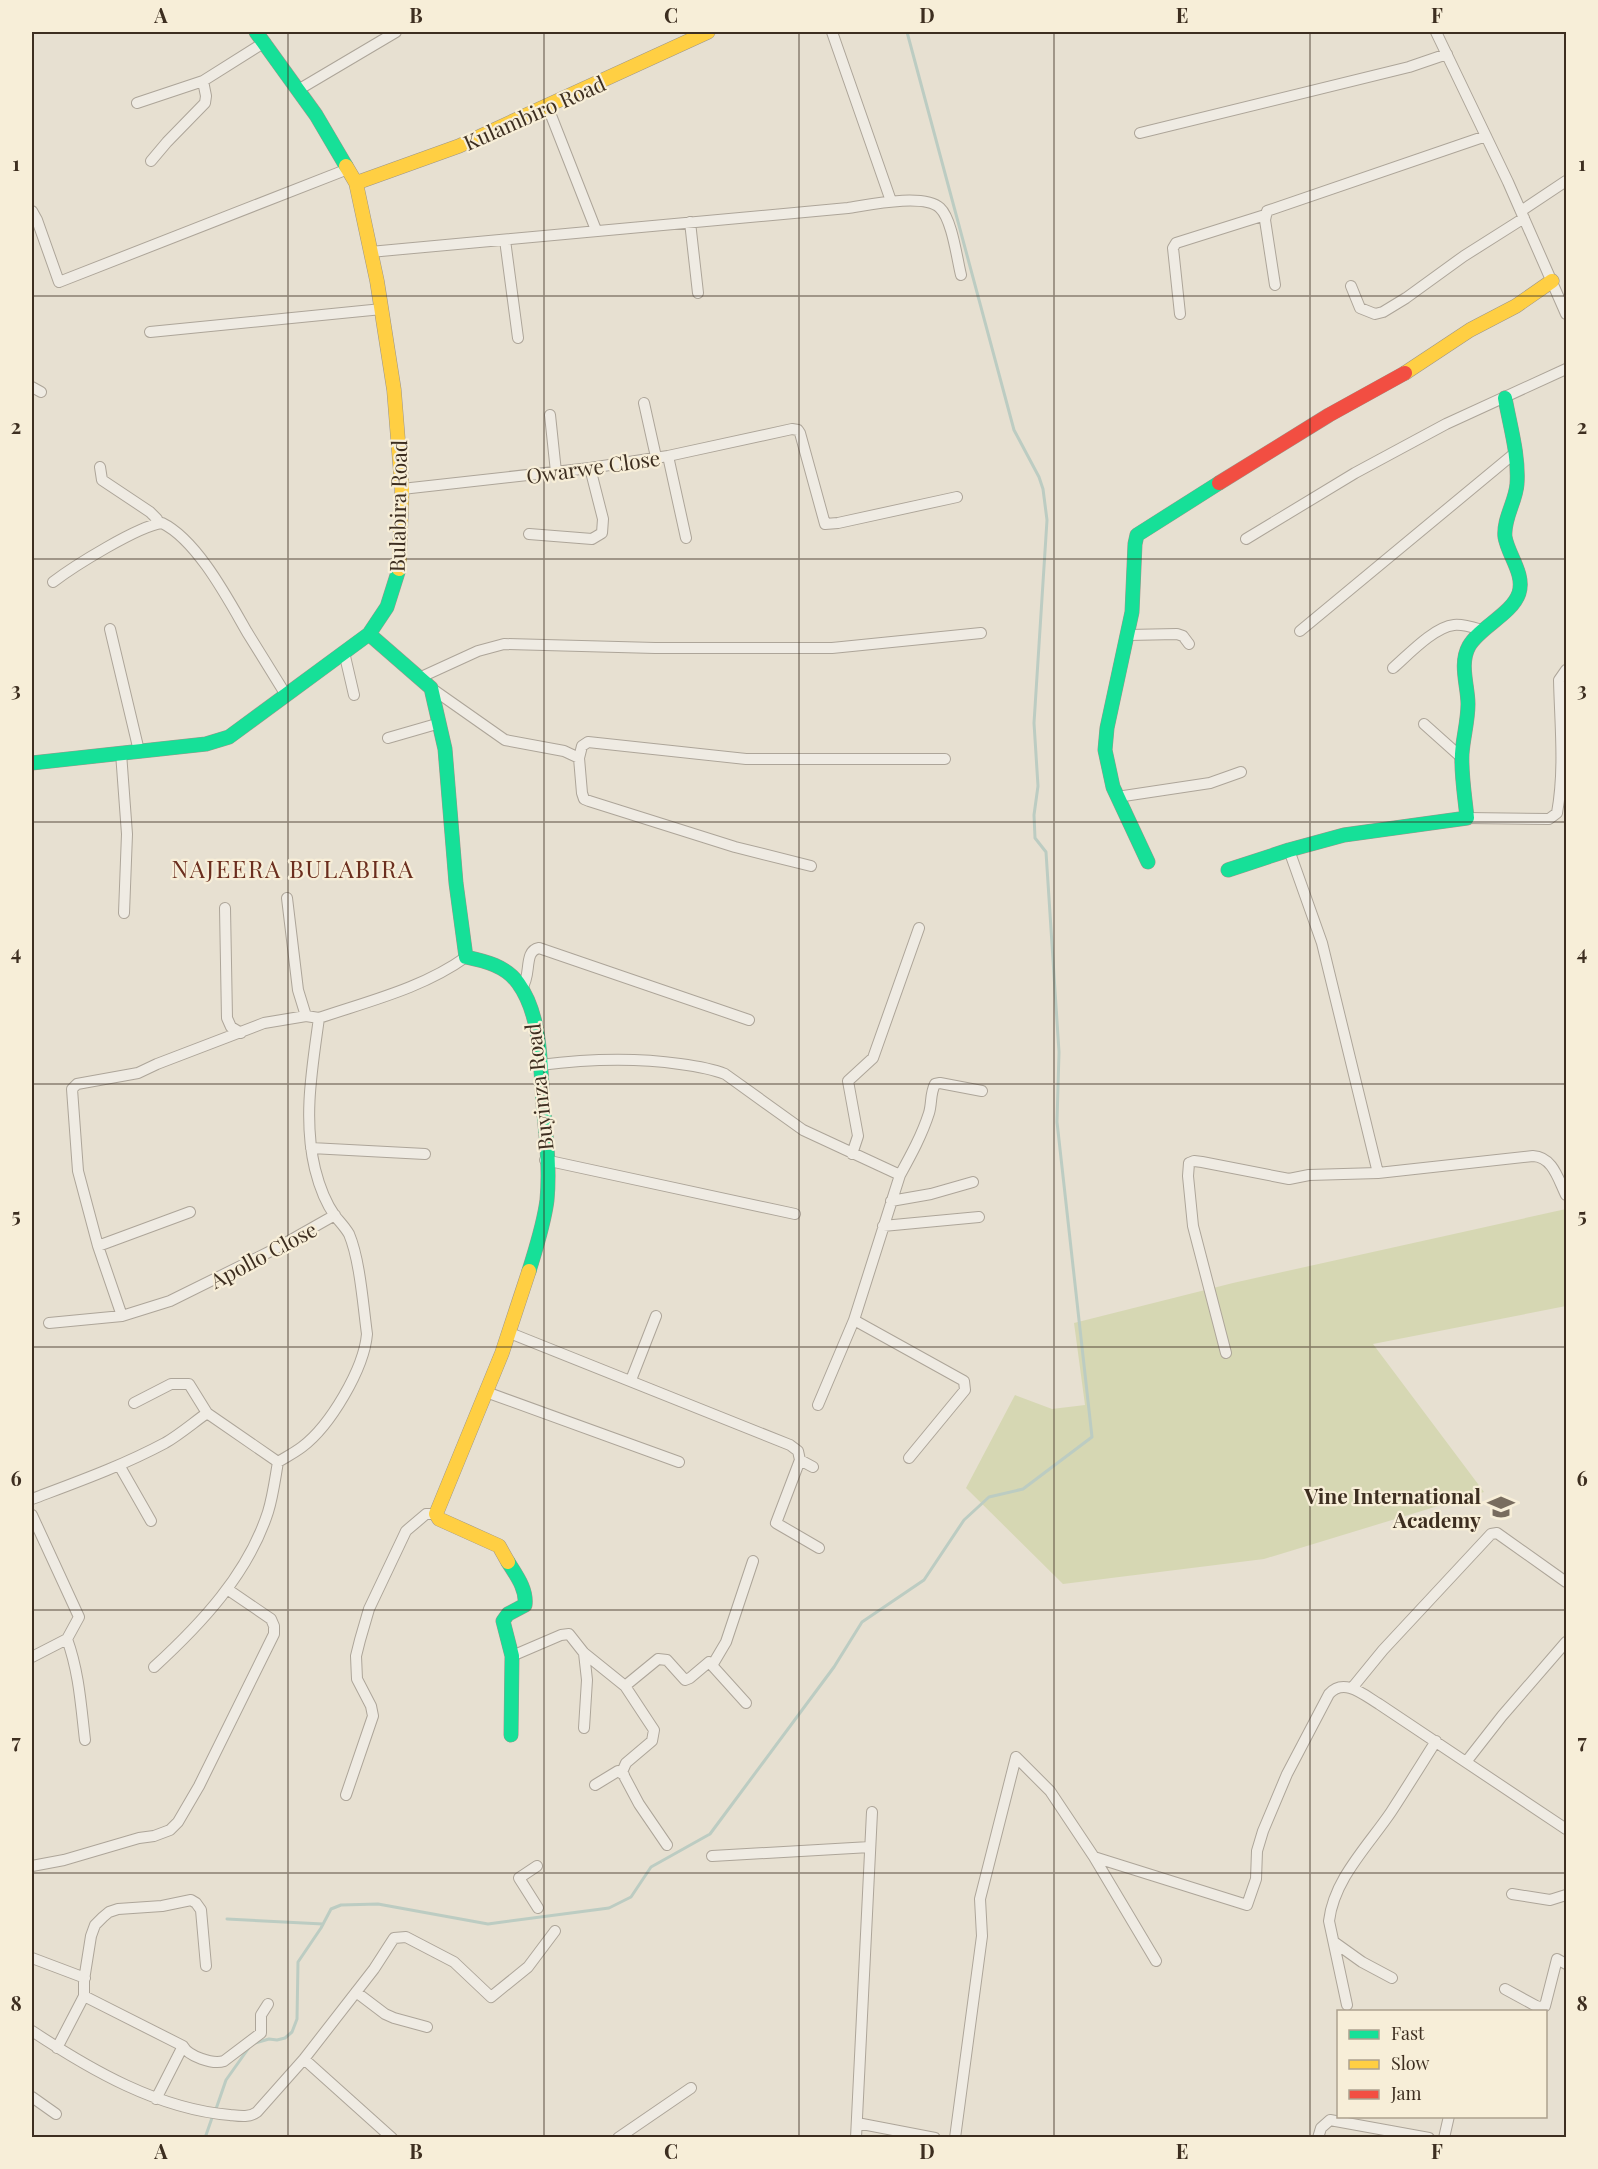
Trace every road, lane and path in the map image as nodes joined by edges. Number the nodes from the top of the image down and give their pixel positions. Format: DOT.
graph roads {
  1 [pos="396,32"];
  2 [pos="708,32"];
  3 [pos="832,32"];
  4 [pos="1436,32"];
  5 [pos="260,37"];
  6 [pos="1447,54"];
  7 [pos="203,81"];
  8 [pos="298,90"];
  9 [pos="137,103"];
  10 [pos="546,105"];
  11 [pos="1140,132"];
  12 [pos="1486,136"];
  13 [pos="151,161"];
  14 [pos="348,169"];
  15 [pos="1566,181"];
  16 [pos="356,183"];
  17 [pos="891,201"];
  18 [pos="32,211"];
  19 [pos="1265,215"];
  20 [pos="1523,215"];
  21 [pos="690,222"];
  22 [pos="596,230"];
  23 [pos="505,240"];
  24 [pos="370,252"];
  25 [pos="961,275"];
  26 [pos="1552,281"];
  27 [pos="1275,285"];
  28 [pos="1351,286"];
  29 [pos="698,293"];
  30 [pos="382,309"];
  31 [pos="1180,314"];
  32 [pos="1566,314"];
  33 [pos="150,332"];
  34 [pos="518,338"];
  35 [pos="1566,369"];
  36 [pos="1505,398"];
  37 [pos="644,403"];
  38 [pos="550,415"];
  39 [pos="1516,452"];
  40 [pos="668,456"];
  41 [pos="656,457"];
  42 [pos="100,467"];
  43 [pos="590,468"];
  44 [pos="556,472"];
  45 [pos="402,489"];
  46 [pos="957,497"];
  47 [pos="158,524"];
  48 [pos="529,534"];
  49 [pos="686,537"];
  50 [pos="1246,539"];
  51 [pos="53,582"];
  52 [pos="110,629"];
  53 [pos="1482,630"];
  54 [pos="1300,631"];
  55 [pos="981,633"];
  56 [pos="369,634"];
  57 [pos="1128,635"];
  58 [pos="1190,644"];
  59 [pos="344,652"];
  60 [pos="1392,668"];
  61 [pos="1566,670"];
  62 [pos="419,678"];
  63 [pos="431,688"];
  64 [pos="354,694"];
  65 [pos="286,695"];
  66 [pos="440,723"];
  67 [pos="1424,724"];
  68 [pos="388,738"];
  69 [pos="139,751"];
  70 [pos="121,753"];
  71 [pos="579,758"];
  72 [pos="1462,758"];
  73 [pos="945,759"];
  74 [pos="32,762"];
  75 [pos="1241,772"];
  76 [pos="1117,797"];
  77 [pos="1467,818"];
  78 [pos="1289,850"];
  79 [pos="1148,862"];
  80 [pos="811,866"];
  81 [pos="1228,870"];
  82 [pos="287,898"];
  83 [pos="225,908"];
  84 [pos="124,913"];
  85 [pos="919,928"];
  86 [pos="466,957"];
  87 [pos="522,988"];
  88 [pos="306,1016"];
  89 [pos="320,1018"];
  90 [pos="749,1020"];
  91 [pos="240,1033"];
  92 [pos="540,1065"];
  93 [pos="982,1091"];
  94 [pos="310,1148"];
  95 [pos="425,1154"];
  96 [pos="852,1154"];
  97 [pos="546,1160"];
  98 [pos="1378,1173"];
  99 [pos="900,1175"];
  100 [pos="973,1182"];
  101 [pos="895,1188"];
  102 [pos="1566,1195"];
  103 [pos="908,1198"];
  104 [pos="891,1201"];
  105 [pos="190,1212"];
  106 [pos="335,1215"];
  107 [pos="795,1215"];
  108 [pos="979,1217"];
  109 [pos="883,1226"];
  110 [pos="98,1246"];
  111 [pos="122,1316"];
  112 [pos="656,1316"];
  113 [pos="854,1320"];
  114 [pos="49,1323"];
  115 [pos="510,1333"];
  116 [pos="1226,1353"];
  117 [pos="631,1380"];
  118 [pos="486,1392"];
  119 [pos="134,1403"];
  120 [pos="818,1405"];
  121 [pos="207,1413"];
  122 [pos="909,1458"];
  123 [pos="800,1460"];
  124 [pos="278,1462"];
  125 [pos="679,1462"];
  126 [pos="119,1465"];
  127 [pos="813,1467"];
  128 [pos="32,1499"];
  129 [pos="436,1514"];
  130 [pos="32,1515"];
  131 [pos="151,1521"];
  132 [pos="819,1548"];
  133 [pos="753,1562"];
  134 [pos="1566,1582"];
  135 [pos="227,1588"];
  136 [pos="67,1639"];
  137 [pos="1566,1642"];
  138 [pos="584,1653"];
  139 [pos="512,1656"];
  140 [pos="32,1657"];
  141 [pos="713,1664"];
  142 [pos="154,1667"];
  143 [pos="625,1686"];
  144 [pos="1352,1688"];
  145 [pos="746,1703"];
  146 [pos="584,1728"];
  147 [pos="511,1735"];
  148 [pos="86,1740"];
  149 [pos="1436,1741"];
  150 [pos="1466,1762"];
  151 [pos="624,1775"];
  152 [pos="595,1785"];
  153 [pos="346,1795"];
  154 [pos="872,1812"];
  155 [pos="1566,1829"];
  156 [pos="666,1845"];
  157 [pos="870,1847"];
  158 [pos="712,1856"];
  159 [pos="1094,1857"];
  160 [pos="32,1866"];
  161 [pos="537,1866"];
  162 [pos="1512,1894"];
  163 [pos="1566,1895"];
  164 [pos="538,1908"];
  165 [pos="555,1931"];
  166 [pos="1334,1942"];
  167 [pos="32,1958"];
  168 [pos="1156,1961"];
  169 [pos="1566,1964"];
  170 [pos="206,1966"];
  171 [pos="85,1978"];
  172 [pos="1392,1978"];
  173 [pos="1505,1989"];
  174 [pos="356,1992"];
  175 [pos="84,1996"];
  176 [pos="268,2004"];
  177 [pos="1347,2005"];
  178 [pos="426,2027"];
  179 [pos="32,2031"];
  180 [pos="183,2046"];
  181 [pos="57,2048"];
  182 [pos="304,2059"];
  183 [pos="691,2088"];
  184 [pos="32,2097"];
  185 [pos="156,2099"];
  186 [pos="56,2114"];
  187 [pos="1449,2118"];
  188 [pos="857,2123"];
  189 [pos="392,2138"];
  190 [pos="618,2138"];
  191 [pos="856,2138"];
  192 [pos="935,2138"];
  193 [pos="956,2138"];
  194 [pos="1318,2138"];
  195 [pos="1429,2138"];
  196 [pos="1444,2138"];
  1 -- 8 [label="street"];
  2 -- 10 [label="street, Kulambiro Road"];
  3 -- 17 [label="street"];
  4 -- 6 [label="street"];
  5 -- 7 [label="street"];
  5 -- 8 [label="street, Bulabira Road"];
  6 -- 11 [label="street"];
  6 -- 12 [label="street"];
  7 -- 9 [label="street"];
  7 -- 13 [label="street"];
  8 -- 14 [label="street, Bulabira Road"];
  10 -- 16 [label="street, Kulambiro Road"];
  10 -- 22 [label="street"];
  12 -- 19 [label="street"];
  12 -- 20 [label="street"];
  14 -- 16 [label="street, Bulabira Road"];
  14 -- 18 [label="street"];
  15 -- 20 [label="street"];
  16 -- 24 [label="street, Bulabira Road"];
  17 -- 21 [label="street"];
  17 -- 25 [label="street"];
  19 -- 27 [label="street"];
  19 -- 31 [label="street"];
  20 -- 26 [label="street"];
  20 -- 28 [label="street"];
  21 -- 22 [label="street"];
  21 -- 29 [label="street"];
  22 -- 23 [label="street"];
  23 -- 24 [label="street"];
  23 -- 34 [label="street"];
  24 -- 30 [label="street, Bulabira Road"];
  26 -- 32 [label="street"];
  26 -- 57 [label="street"];
  30 -- 33 [label="street"];
  30 -- 45 [label="street, Bulabira Road"];
  35 -- 36 [label="street"];
  36 -- 39 [label="street"];
  36 -- 50 [label="street"];
  37 -- 41 [label="street"];
  38 -- 44 [label="street"];
  39 -- 53 [label="street"];
  39 -- 54 [label="street"];
  40 -- 41 [label="street, Owarwe Close"];
  40 -- 46 [label="street, Owarwe Close"];
  40 -- 49 [label="street"];
  41 -- 43 [label="street, Owarwe Close"];
  42 -- 47 [label="street"];
  43 -- 44 [label="street, Owarwe Close"];
  43 -- 48 [label="street"];
  44 -- 45 [label="street, Owarwe Close"];
  45 -- 56 [label="street, Bulabira Road"];
  47 -- 51 [label="street"];
  47 -- 65 [label="street"];
  52 -- 69 [label="street"];
  53 -- 60 [label="street"];
  53 -- 72 [label="street"];
  55 -- 62 [label="street"];
  56 -- 59 [label="street, Bulabira Road"];
  56 -- 62 [label="street"];
  57 -- 58 [label="street"];
  57 -- 76 [label="street"];
  59 -- 64 [label="street"];
  59 -- 65 [label="street, Bulabira Road"];
  61 -- 77 [label="street"];
  62 -- 63 [label="street"];
  63 -- 66 [label="street"];
  63 -- 71 [label="street"];
  65 -- 69 [label="street, Bulabira Road"];
  66 -- 68 [label="street"];
  66 -- 86 [label="street"];
  67 -- 72 [label="street"];
  69 -- 70 [label="street, Bulabira Road"];
  70 -- 74 [label="street, Bulabira Road"];
  70 -- 84 [label="street"];
  71 -- 73 [label="street"];
  71 -- 80 [label="street"];
  72 -- 77 [label="street"];
  75 -- 76 [label="street"];
  76 -- 79 [label="street"];
  77 -- 78 [label="street"];
  78 -- 81 [label="street"];
  78 -- 98 [label="street"];
  82 -- 88 [label="street"];
  83 -- 91 [label="street"];
  85 -- 96 [label="street"];
  86 -- 87 [label="street, Buyinza Road"];
  86 -- 89 [label="street"];
  87 -- 90 [label="street"];
  87 -- 92 [label="street, Buyinza Road"];
  88 -- 89 [label="street"];
  88 -- 91 [label="street"];
  89 -- 94 [label="street, Apollo Close"];
  91 -- 110 [label="street"];
  92 -- 96 [label="street"];
  92 -- 97 [label="street, Buyinza Road"];
  93 -- 99 [label="street"];
  94 -- 95 [label="street"];
  94 -- 106 [label="street, Apollo Close"];
  96 -- 99 [label="street"];
  97 -- 107 [label="street"];
  97 -- 115 [label="street, Buyinza Road"];
  98 -- 102 [label="street"];
  98 -- 116 [label="street"];
  99 -- 101 [label="street"];
  100 -- 103 [label="street"];
  101 -- 103 [label="street"];
  101 -- 104 [label="street"];
  103 -- 104 [label="street"];
  104 -- 109 [label="street"];
  105 -- 110 [label="street"];
  106 -- 111 [label="street, Apollo Close"];
  106 -- 124 [label="street"];
  108 -- 109 [label="street"];
  109 -- 113 [label="street"];
  110 -- 111 [label="street"];
  111 -- 114 [label="street, Apollo Close"];
  112 -- 117 [label="street"];
  113 -- 120 [label="street"];
  113 -- 122 [label="street"];
  115 -- 117 [label="street"];
  115 -- 118 [label="street, Buyinza Road"];
  117 -- 123 [label="street"];
  118 -- 125 [label="street"];
  118 -- 129 [label="street, Buyinza Road"];
  119 -- 121 [label="street"];
  121 -- 124 [label="street"];
  121 -- 126 [label="street"];
  123 -- 127 [label="street"];
  123 -- 132 [label="street"];
  124 -- 135 [label="street"];
  126 -- 128 [label="street"];
  126 -- 131 [label="street"];
  129 -- 139 [label="street"];
  129 -- 153 [label="street"];
  130 -- 136 [label="street"];
  133 -- 141 [label="street"];
  134 -- 144 [label="street"];
  135 -- 142 [label="street"];
  135 -- 160 [label="street"];
  136 -- 140 [label="street"];
  136 -- 148 [label="street"];
  137 -- 150 [label="street"];
  138 -- 139 [label="street"];
  138 -- 143 [label="street"];
  138 -- 146 [label="street"];
  139 -- 147 [label="street"];
  141 -- 143 [label="street"];
  141 -- 145 [label="street"];
  143 -- 151 [label="street"];
  144 -- 149 [label="street"];
  144 -- 159 [label="street"];
  149 -- 150 [label="street"];
  149 -- 166 [label="street"];
  150 -- 155 [label="street"];
  151 -- 152 [label="street"];
  151 -- 156 [label="street"];
  154 -- 157 [label="street"];
  157 -- 158 [label="street"];
  157 -- 188 [label="street"];
  159 -- 168 [label="street"];
  159 -- 193 [label="street"];
  161 -- 164 [label="street"];
  162 -- 163 [label="street"];
  165 -- 174 [label="street"];
  166 -- 172 [label="street"];
  166 -- 177 [label="street"];
  167 -- 171 [label="street"];
  169 -- 173 [label="street"];
  170 -- 171 [label="street"];
  171 -- 175 [label="street"];
  174 -- 178 [label="street"];
  174 -- 182 [label="street"];
  175 -- 180 [label="street"];
  175 -- 181 [label="street"];
  176 -- 180 [label="street"];
  179 -- 181 [label="street"];
  180 -- 185 [label="street"];
  181 -- 185 [label="street"];
  182 -- 185 [label="street"];
  182 -- 189 [label="street"];
  183 -- 190 [label="street"];
  184 -- 186 [label="street"];
  187 -- 196 [label="street"];
  188 -- 191 [label="street"];
  188 -- 192 [label="street"];
  194 -- 195 [label="street"];
}
